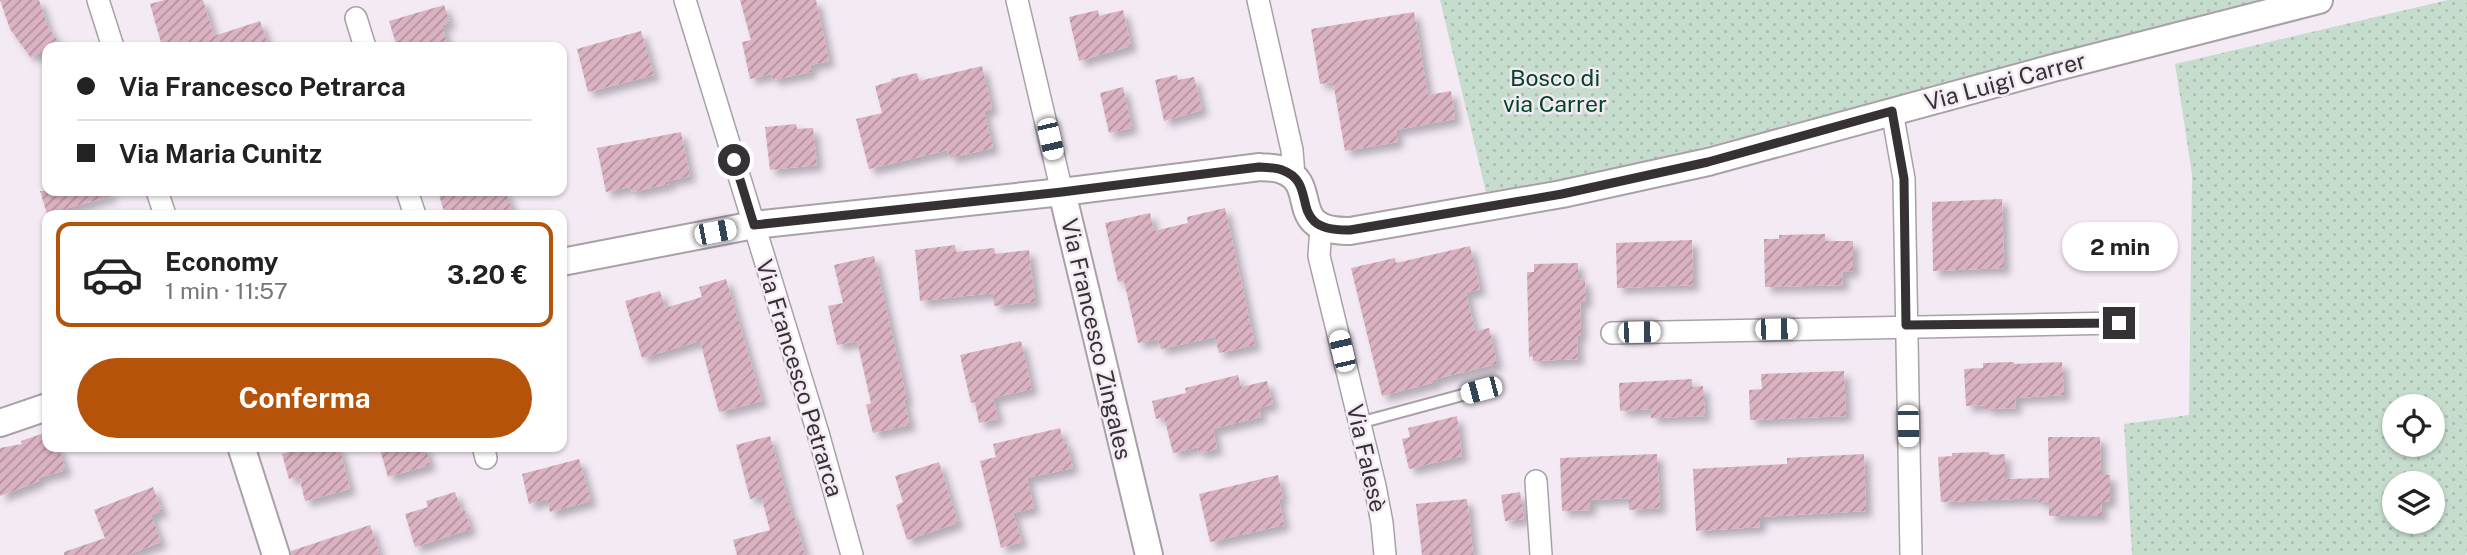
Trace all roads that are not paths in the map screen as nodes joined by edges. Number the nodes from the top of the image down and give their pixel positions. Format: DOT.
graph roads {
  1 [pos="98,0"];
  2 [pos="685,0"];
  3 [pos="1017,0"];
  4 [pos="1258,0"];
  5 [pos="2319,0"];
  6 [pos="356,18"];
  7 [pos="111,42"];
  8 [pos="363,42"];
  9 [pos="1892,111"];
  10 [pos="1294,176"];
  11 [pos="1062,192"];
  12 [pos="754,225"];
  13 [pos="1321,227"];
  14 [pos="567,261"];
  15 [pos="2119,323"];
  16 [pos="1906,325"];
  17 [pos="1612,333"];
  18 [pos="1481,390"];
  19 [pos="42,409"];
  20 [pos="1359,423"];
  21 [pos="0,424"];
  22 [pos="243,452"];
  23 [pos="1536,481"];
  24 [pos="276,555"];
  25 [pos="852,555"];
  26 [pos="1149,555"];
  27 [pos="1385,555"];
  28 [pos="1541,555"];
  29 [pos="1911,555"];
  1 -- 7 [label="street"];
  2 -- 12 [label="street, Via Francesco Petrarca"];
  3 -- 11 [label="street, Via Francesco Zingales"];
  4 -- 10 [label="street"];
  5 -- 9 [label="street, Via Luigi Carrer"];
  6 -- 8 [label="street"];
  9 -- 13 [label="street, Via Luigi Carrer"];
  9 -- 16 [label="street"];
  10 -- 11 [label="street"];
  10 -- 13 [label="street"];
  11 -- 12 [label="street"];
  11 -- 26 [label="street, Via Francesco Zingales"];
  12 -- 14 [label="street"];
  12 -- 25 [label="street, Via Francesco Petrarca"];
  13 -- 20 [label="street, Via Falesè"];
  15 -- 16 [label="street"];
  16 -- 17 [label="street"];
  16 -- 29 [label="street"];
  18 -- 20 [label="lane"];
  19 -- 21 [label="street"];
  20 -- 27 [label="street, Via Falesè"];
  22 -- 24 [label="street"];
  23 -- 28 [label="street"];
}
